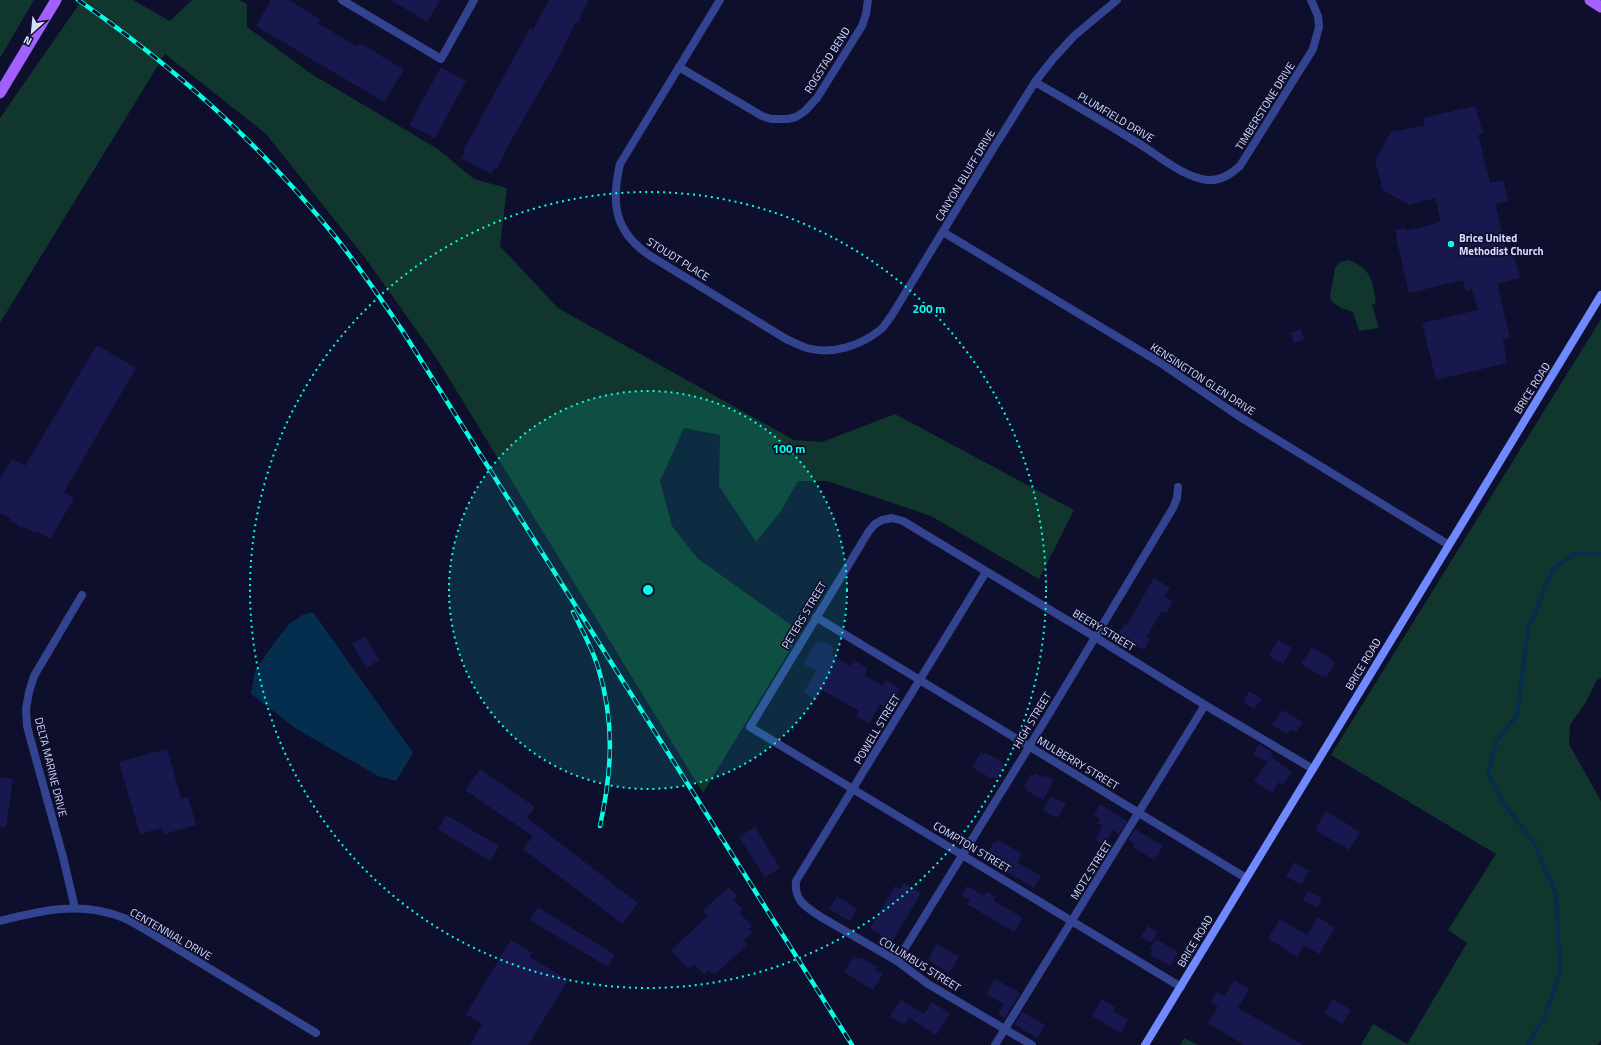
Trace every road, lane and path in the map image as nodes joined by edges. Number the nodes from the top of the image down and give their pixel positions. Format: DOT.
graph roads {
  1 [pos="56,0"];
  2 [pos="342,0"];
  3 [pos="474,0"];
  4 [pos="720,0"];
  5 [pos="868,0"];
  6 [pos="1117,0"];
  7 [pos="1311,0"];
  8 [pos="1590,0"];
  9 [pos="1601,6"];
  10 [pos="679,68"];
  11 [pos="1035,82"];
  12 [pos="0,93"];
  13 [pos="1185,172"];
  14 [pos="943,232"];
  15 [pos="1601,295"];
  16 [pos="829,350"];
  17 [pos="1178,487"];
  18 [pos="882,520"];
  19 [pos="1449,545"];
  20 [pos="986,572"];
  21 [pos="82,595"];
  22 [pos="816,617"];
  23 [pos="1095,637"];
  24 [pos="920,680"];
  25 [pos="1205,705"];
  26 [pos="750,727"];
  27 [pos="1029,747"];
  28 [pos="1312,769"];
  29 [pos="854,788"];
  30 [pos="1139,812"];
  31 [pos="964,855"];
  32 [pos="1246,878"];
  33 [pos="798,898"];
  34 [pos="75,908"];
  35 [pos="0,921"];
  36 [pos="1072,921"];
  37 [pos="897,961"];
  38 [pos="1181,987"];
  39 [pos="1005,1028"];
  40 [pos="316,1033"];
  41 [pos="995,1045"];
  42 [pos="1032,1045"];
  43 [pos="1145,1045"];
  1 -- 12 [label="main road"];
  2 -- 3 [label="street"];
  4 -- 10 [label="street, STOUDT PLACE"];
  5 -- 10 [label="street, ROGSTAD BEND"];
  6 -- 11 [label="street, CANYON BLUFF DRIVE"];
  7 -- 13 [label="street, TIMBERSTONE DRIVE"];
  8 -- 9 [label="main road"];
  10 -- 16 [label="street, STOUDT PLACE"];
  11 -- 13 [label="street, PLUMFIELD DRIVE"];
  11 -- 14 [label="street, CANYON BLUFF DRIVE"];
  14 -- 16 [label="street, CANYON BLUFF DRIVE"];
  14 -- 19 [label="street, KENSINGTON GLEN DRIVE"];
  15 -- 19 [label="main road, BRICE ROAD"];
  17 -- 23 [label="street, HIGH STREET"];
  18 -- 20 [label="street, BEERY STREET"];
  18 -- 22 [label="street, PETERS STREET"];
  19 -- 28 [label="main road, BRICE ROAD"];
  20 -- 23 [label="street, BEERY STREET"];
  20 -- 24 [label="street, POWELL STREET"];
  21 -- 34 [label="street, DELTA MARINE DRIVE"];
  22 -- 24 [label="street, MULBERRY STREET"];
  22 -- 26 [label="street, PETERS STREET"];
  23 -- 25 [label="street, BEERY STREET"];
  23 -- 27 [label="street, HIGH STREET"];
  24 -- 27 [label="street, MULBERRY STREET"];
  24 -- 29 [label="street, POWELL STREET"];
  25 -- 28 [label="street, BEERY STREET"];
  25 -- 30 [label="street, MOTZ STREET"];
  26 -- 29 [label="street, COMPTON STREET"];
  27 -- 30 [label="street, MULBERRY STREET"];
  27 -- 31 [label="street, HIGH STREET"];
  28 -- 32 [label="main road, BRICE ROAD"];
  29 -- 31 [label="street, COMPTON STREET"];
  29 -- 33 [label="street, POWELL STREET"];
  30 -- 32 [label="street, MULBERRY STREET"];
  30 -- 36 [label="street, MOTZ STREET"];
  31 -- 36 [label="street, COMPTON STREET"];
  31 -- 37 [label="street, HIGH STREET"];
  32 -- 38 [label="main road, BRICE ROAD"];
  33 -- 37 [label="street, COLUMBUS STREET"];
  34 -- 35 [label="street, CENTENNIAL DRIVE"];
  34 -- 40 [label="street, CENTENNIAL DRIVE"];
  36 -- 38 [label="street, COMPTON STREET"];
  36 -- 39 [label="street, MOTZ STREET"];
  37 -- 39 [label="street, COLUMBUS STREET"];
  38 -- 43 [label="main road, BRICE ROAD"];
  39 -- 41 [label="street, MOTZ STREET"];
  39 -- 42 [label="street, COLUMBUS STREET"];
}
